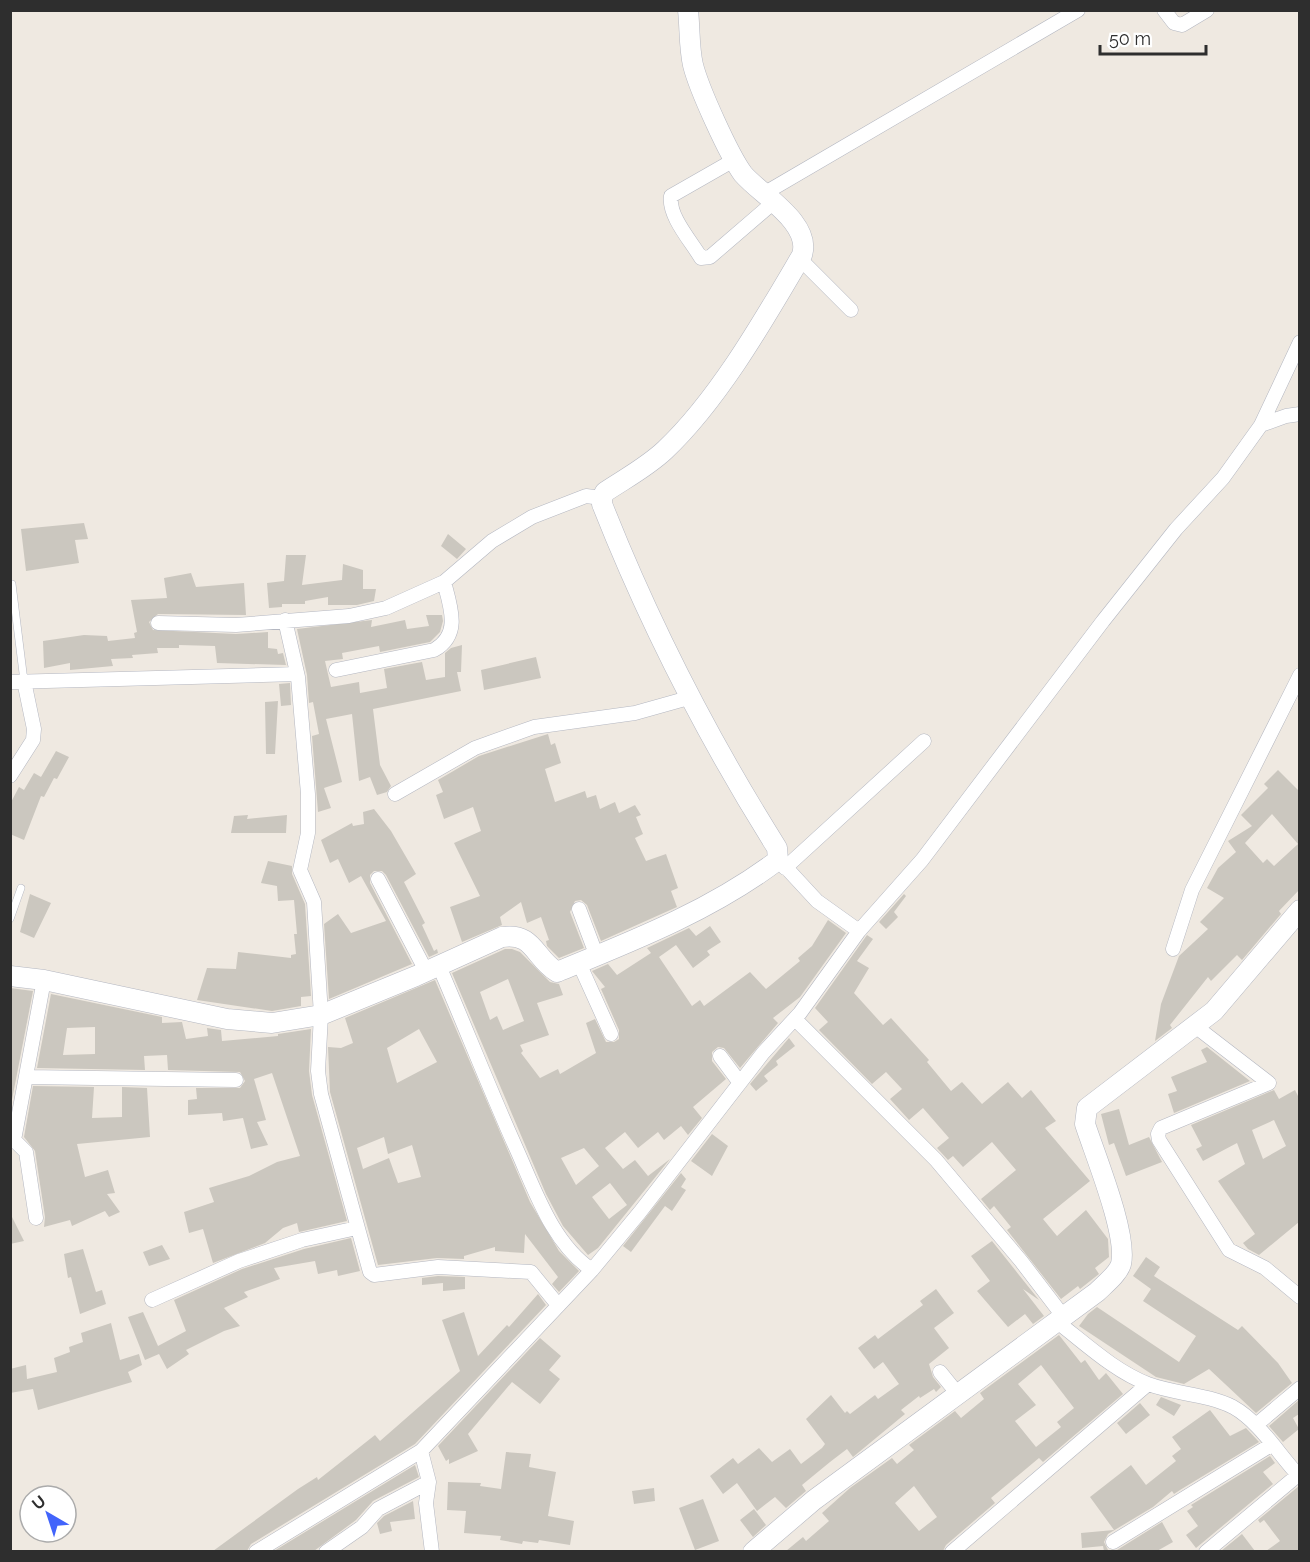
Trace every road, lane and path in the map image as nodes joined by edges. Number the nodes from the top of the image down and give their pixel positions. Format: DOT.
graph roads {
  1 [pos="688,10"];
  2 [pos="1078,10"];
  3 [pos="1164,10"];
  4 [pos="1207,10"];
  5 [pos="734,160"];
  6 [pos="770,198"];
  7 [pos="800,259"];
  8 [pos="851,310"];
  9 [pos="1299,342"];
  10 [pos="1299,414"];
  11 [pos="1261,425"];
  12 [pos="599,497"];
  13 [pos="449,577"];
  14 [pos="12,584"];
  15 [pos="285,620"];
  16 [pos="158,623"];
  17 [pos="336,670"];
  18 [pos="297,674"];
  19 [pos="1299,675"];
  20 [pos="17,682"];
  21 [pos="692,697"];
  22 [pos="924,741"];
  23 [pos="10,776"];
  24 [pos="395,794"];
  25 [pos="782,864"];
  26 [pos="378,879"];
  27 [pos="21,888"];
  28 [pos="579,909"];
  29 [pos="1299,910"];
  30 [pos="10,920"];
  31 [pos="859,931"];
  32 [pos="1173,949"];
  33 [pos="588,959"];
  34 [pos="433,968"];
  35 [pos="10,976"];
  36 [pos="44,980"];
  37 [pos="321,1015"];
  38 [pos="795,1018"];
  39 [pos="1195,1026"];
  40 [pos="611,1034"];
  41 [pos="720,1056"];
  42 [pos="26,1077"];
  43 [pos="236,1080"];
  44 [pos="740,1083"];
  45 [pos="36,1218"];
  46 [pos="357,1228"];
  47 [pos="592,1270"];
  48 [pos="1299,1297"];
  49 [pos="152,1300"];
  50 [pos="558,1305"];
  51 [pos="1060,1319"];
  52 [pos="940,1372"];
  53 [pos="1148,1384"];
  54 [pos="1299,1388"];
  55 [pos="957,1393"];
  56 [pos="1256,1425"];
  57 [pos="1271,1445"];
  58 [pos="421,1451"];
  59 [pos="1299,1476"];
  60 [pos="429,1482"];
  61 [pos="1113,1542"];
  62 [pos="256,1551"];
  63 [pos="326,1551"];
  64 [pos="432,1551"];
  65 [pos="753,1551"];
  66 [pos="952,1551"];
  67 [pos="1206,1551"];
  1 -- 5 [label="street"];
  2 -- 6 [label="street"];
  3 -- 4 [label="street"];
  5 -- 6 [label="street"];
  5 -- 6 [label="street"];
  6 -- 7 [label="street"];
  7 -- 8 [label="street"];
  7 -- 12 [label="street"];
  9 -- 11 [label="street"];
  10 -- 11 [label="street"];
  11 -- 31 [label="street"];
  12 -- 13 [label="street"];
  12 -- 21 [label="street"];
  13 -- 15 [label="street"];
  13 -- 17 [label="street"];
  14 -- 20 [label="lane"];
  15 -- 16 [label="street"];
  15 -- 18 [label="street"];
  18 -- 20 [label="street"];
  18 -- 37 [label="street"];
  19 -- 32 [label="street"];
  20 -- 23 [label="street"];
  21 -- 24 [label="street"];
  21 -- 25 [label="street"];
  22 -- 25 [label="street"];
  25 -- 31 [label="street"];
  25 -- 33 [label="street"];
  26 -- 34 [label="street"];
  27 -- 30 [label="lane"];
  28 -- 33 [label="street"];
  29 -- 39 [label="street"];
  31 -- 38 [label="street"];
  33 -- 34 [label="street"];
  33 -- 40 [label="street"];
  34 -- 37 [label="street"];
  34 -- 47 [label="street"];
  35 -- 36 [label="street"];
  36 -- 37 [label="street"];
  36 -- 42 [label="street"];
  37 -- 46 [label="street"];
  38 -- 44 [label="street"];
  38 -- 51 [label="street"];
  39 -- 48 [label="street"];
  39 -- 51 [label="street"];
  41 -- 44 [label="street"];
  42 -- 43 [label="street"];
  42 -- 45 [label="street"];
  44 -- 47 [label="street"];
  46 -- 49 [label="street"];
  46 -- 50 [label="street"];
  47 -- 50 [label="street"];
  50 -- 58 [label="street"];
  51 -- 53 [label="street"];
  51 -- 55 [label="street"];
  52 -- 55 [label="street"];
  53 -- 56 [label="street"];
  53 -- 66 [label="street"];
  54 -- 56 [label="street"];
  55 -- 65 [label="street"];
  56 -- 57 [label="street"];
  57 -- 59 [label="street"];
  57 -- 61 [label="street"];
  58 -- 60 [label="street"];
  58 -- 62 [label="street"];
  59 -- 67 [label="street"];
  60 -- 63 [label="street"];
  60 -- 64 [label="street"];
}
